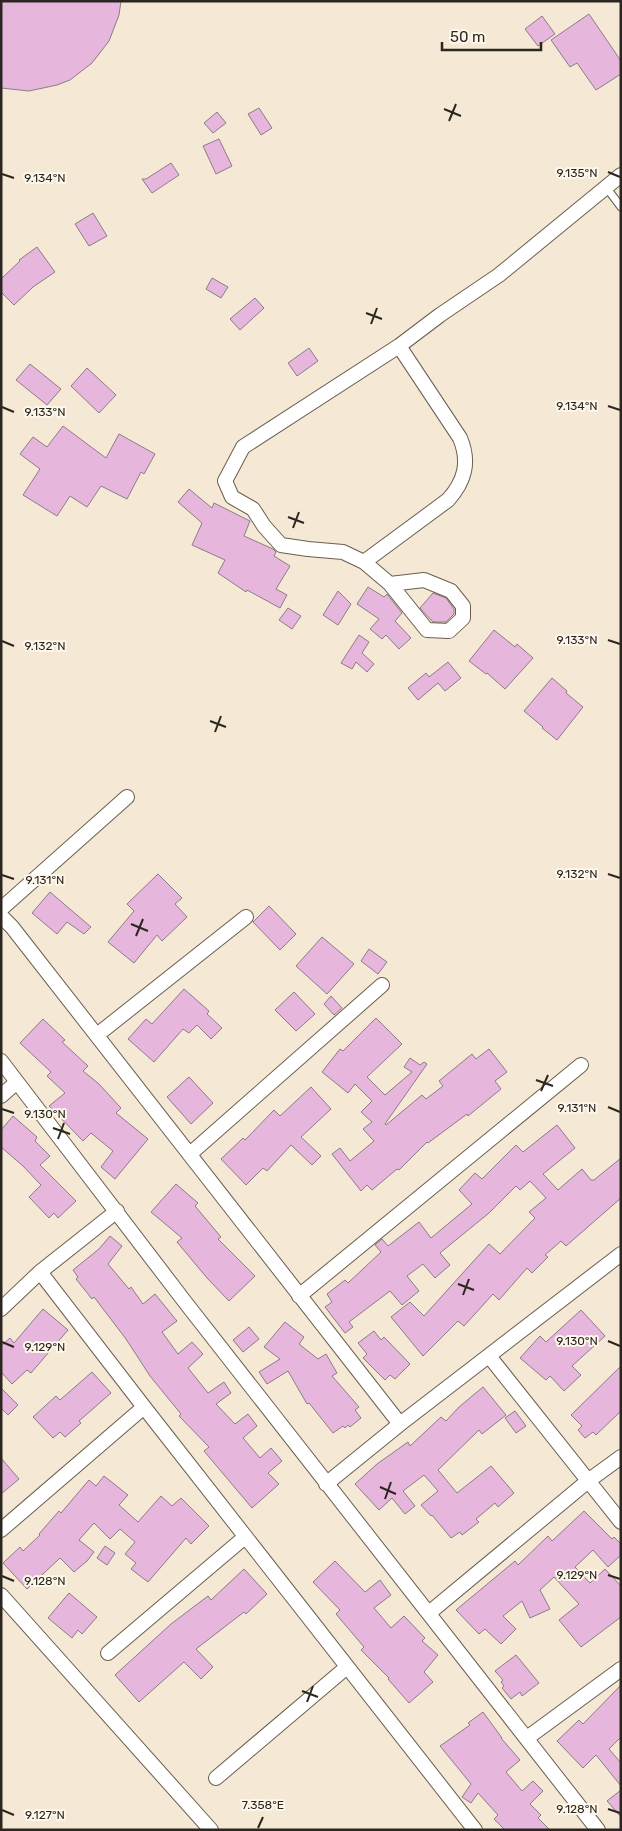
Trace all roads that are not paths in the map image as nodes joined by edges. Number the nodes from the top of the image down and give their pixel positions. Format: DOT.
graph roads {
  1 [pos="621,175"];
  2 [pos="606,187"];
  3 [pos="621,207"];
  4 [pos="400,346"];
  5 [pos="364,562"];
  6 [pos="390,584"];
  7 [pos="127,797"];
  8 [pos="1,909"];
  9 [pos="1,916"];
  10 [pos="246,917"];
  11 [pos="382,985"];
  12 [pos="97,1034"];
  13 [pos="1,1061"];
  14 [pos="581,1065"];
  15 [pos="18,1082"];
  16 [pos="1,1096"];
  17 [pos="190,1154"];
  18 [pos="117,1211"];
  19 [pos="621,1254"];
  20 [pos="40,1272"];
  21 [pos="300,1296"];
  22 [pos="1,1309"];
  23 [pos="489,1356"];
  24 [pos="144,1408"];
  25 [pos="400,1424"];
  26 [pos="621,1457"];
  27 [pos="588,1481"];
  28 [pos="326,1484"];
  29 [pos="621,1522"];
  30 [pos="1,1530"];
  31 [pos="245,1536"];
  32 [pos="1,1595"];
  33 [pos="429,1613"];
  34 [pos="108,1653"];
  35 [pos="347,1667"];
  36 [pos="621,1669"];
  37 [pos="527,1738"];
  38 [pos="216,1778"];
  39 [pos="211,1830"];
  40 [pos="475,1830"];
  41 [pos="598,1830"];
  1 -- 2 [label="street"];
  2 -- 3 [label="lane"];
  2 -- 4 [label="street"];
  4 -- 5 [label="street"];
  4 -- 5 [label="street"];
  5 -- 6 [label="street"];
  6 -- 6 [label="street"];
  7 -- 8 [label="street"];
  9 -- 12 [label="street"];
  10 -- 12 [label="street"];
  11 -- 17 [label="street"];
  12 -- 17 [label="street"];
  13 -- 15 [label="street"];
  14 -- 21 [label="street"];
  15 -- 16 [label="street"];
  15 -- 18 [label="street"];
  17 -- 21 [label="street"];
  18 -- 20 [label="street"];
  18 -- 28 [label="street"];
  19 -- 23 [label="street"];
  20 -- 22 [label="street"];
  20 -- 24 [label="street"];
  21 -- 25 [label="street"];
  23 -- 25 [label="street"];
  23 -- 27 [label="street"];
  24 -- 30 [label="street"];
  24 -- 31 [label="street"];
  25 -- 28 [label="street"];
  26 -- 27 [label="street"];
  27 -- 29 [label="street"];
  27 -- 33 [label="street"];
  28 -- 33 [label="street"];
  31 -- 34 [label="street"];
  31 -- 35 [label="street"];
  32 -- 39 [label="street"];
  33 -- 37 [label="street"];
  35 -- 38 [label="street"];
  35 -- 40 [label="street"];
  36 -- 37 [label="street"];
  37 -- 41 [label="street"];
}
